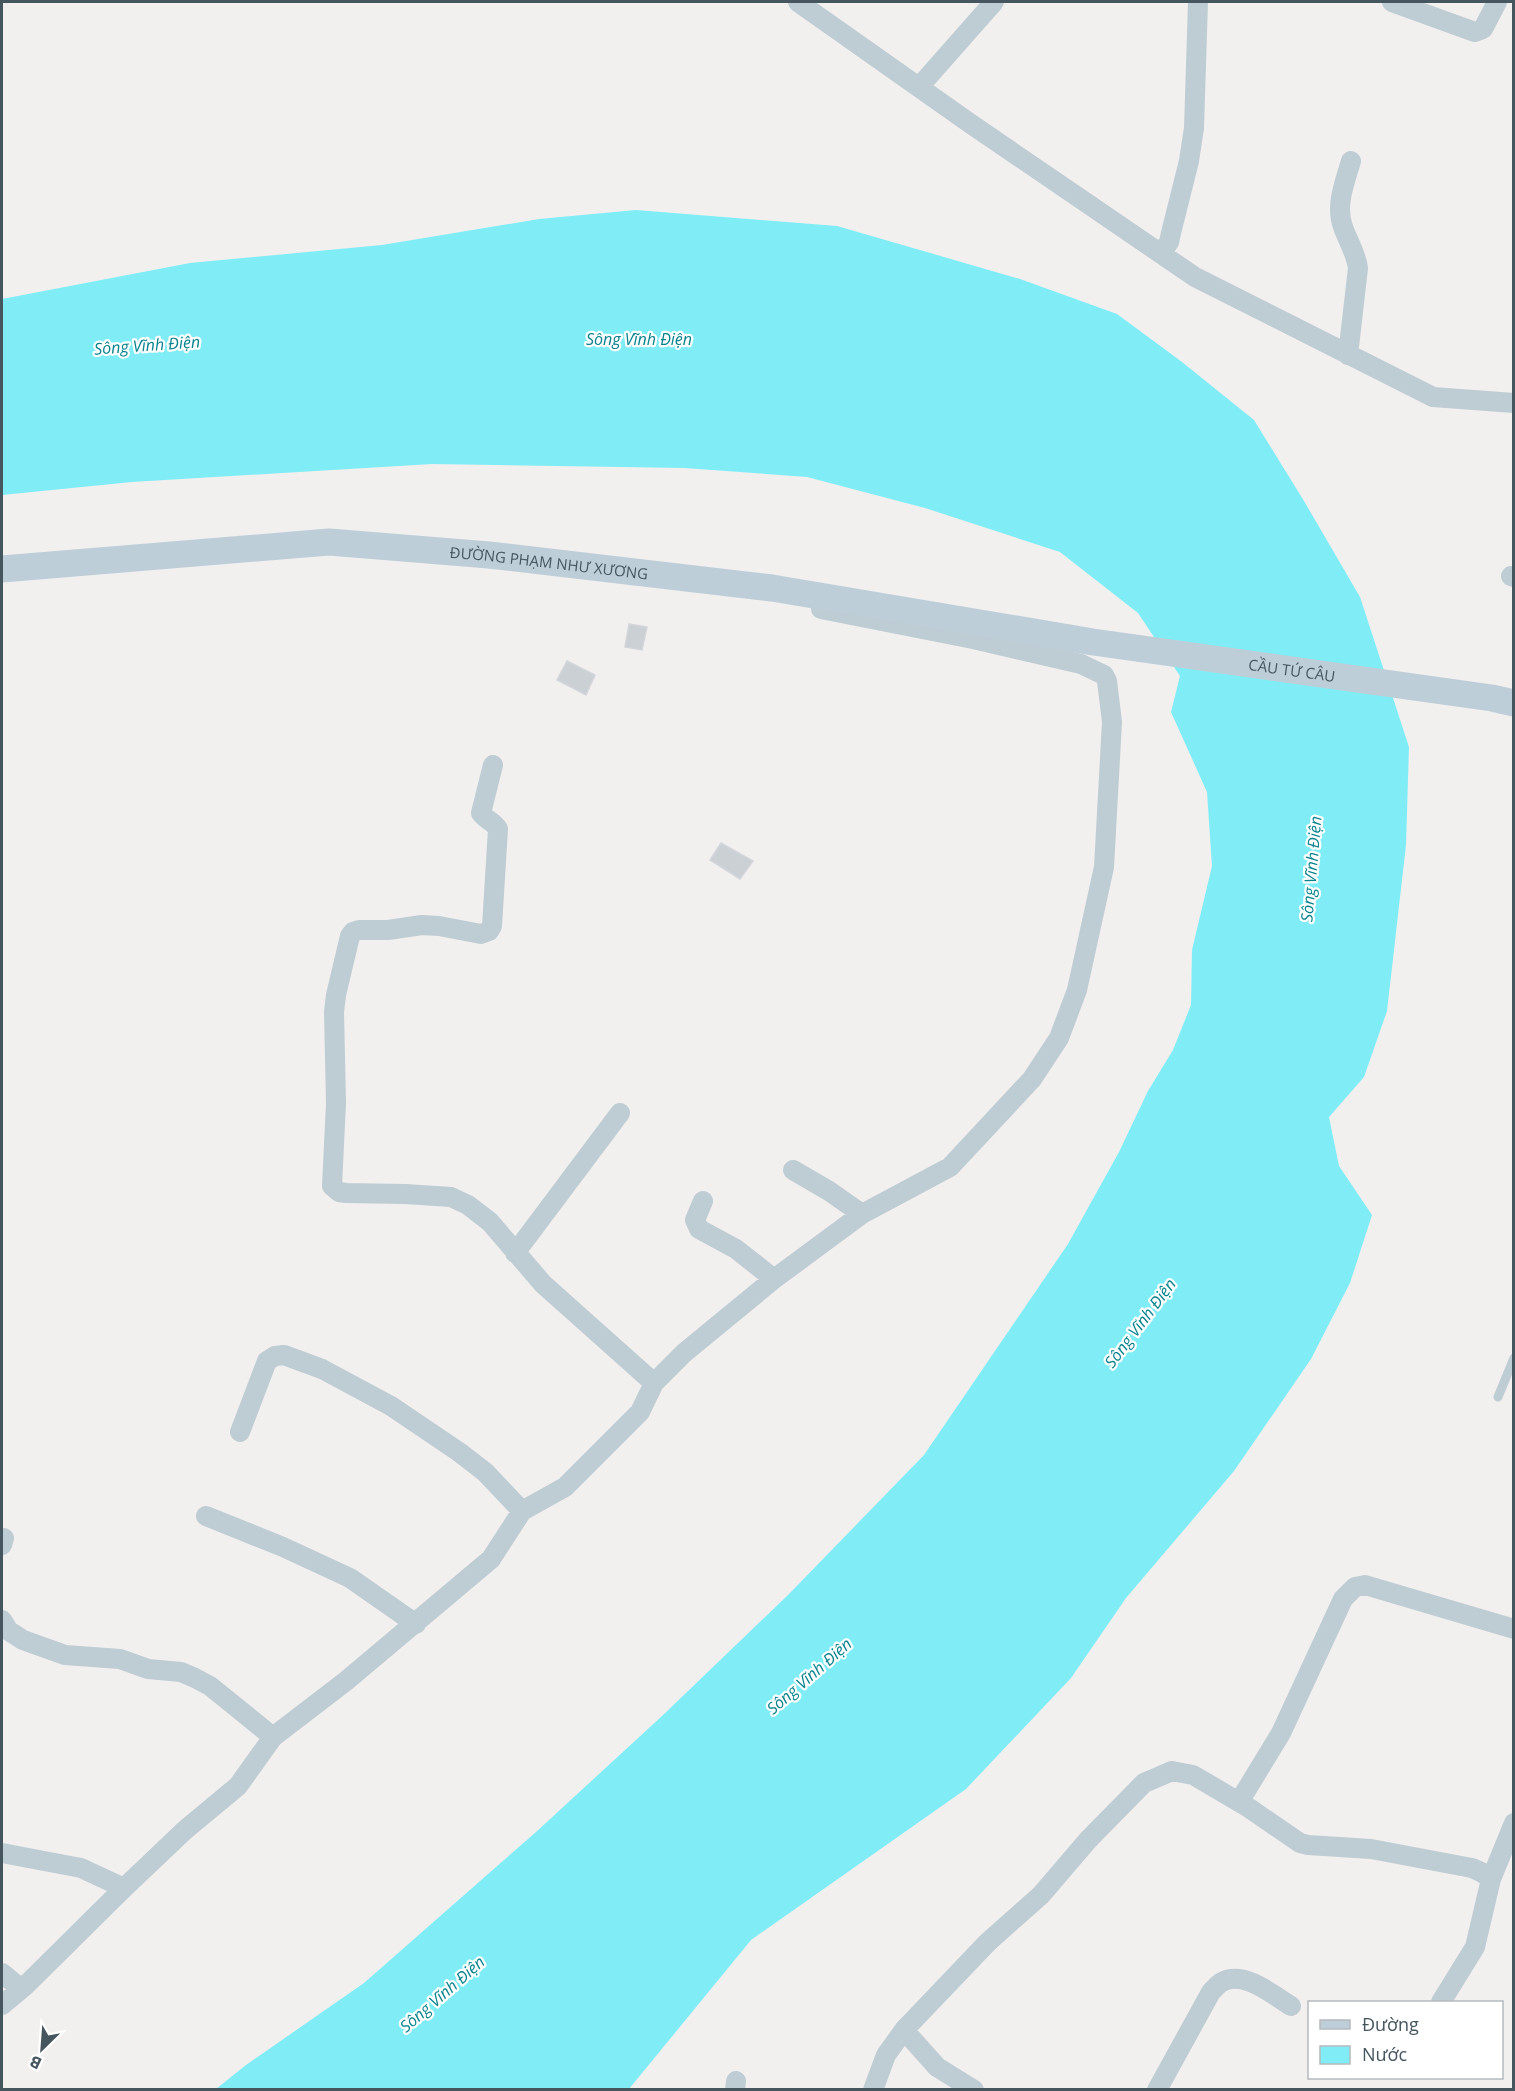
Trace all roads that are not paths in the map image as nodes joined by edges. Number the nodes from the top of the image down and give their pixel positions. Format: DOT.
graph roads {
  1 [pos="798,2"];
  2 [pos="994,2"];
  3 [pos="1198,2"];
  4 [pos="1392,2"];
  5 [pos="1497,2"];
  6 [pos="919,87"];
  7 [pos="1351,161"];
  8 [pos="1161,254"];
  9 [pos="1348,355"];
  10 [pos="1514,403"];
  11 [pos="2,569"];
  12 [pos="772,588"];
  13 [pos="1093,642"];
  14 [pos="1503,700"];
  15 [pos="493,765"];
  16 [pos="620,1113"];
  17 [pos="793,1170"];
  18 [pos="703,1201"];
  19 [pos="862,1214"];
  20 [pos="515,1253"];
  21 [pos="774,1280"];
  22 [pos="1514,1359"];
  23 [pos="654,1383"];
  24 [pos="1498,1397"];
  25 [pos="240,1432"];
  26 [pos="522,1511"];
  27 [pos="206,1516"];
  28 [pos="2,1620"];
  29 [pos="416,1624"];
  30 [pos="1514,1629"];
  31 [pos="273,1737"];
  32 [pos="1239,1803"];
  33 [pos="1514,1823"];
  34 [pos="2,1853"];
  35 [pos="1491,1879"];
  36 [pos="124,1887"];
  37 [pos="2,1973"];
  38 [pos="21,1989"];
  39 [pos="1443,2001"];
  40 [pos="2,2005"];
  41 [pos="1290,2006"];
  42 [pos="904,2030"];
  43 [pos="873,2090"];
  44 [pos="974,2090"];
  45 [pos="1157,2090"];
  1 -- 6 [label="street"];
  2 -- 6 [label="street"];
  3 -- 8 [label="street"];
  4 -- 5 [label="street"];
  6 -- 8 [label="street"];
  7 -- 9 [label="street"];
  8 -- 9 [label="street"];
  9 -- 10 [label="street"];
  11 -- 12 [label="main road, ĐƯỜNG PHẠM NHƯ XƯƠNG"];
  12 -- 13 [label="main road, ĐƯỜNG PHẠM NHƯ XƯƠNG"];
  12 -- 19 [label="street"];
  13 -- 14 [label="main road, CẦU TỨ CÂU"];
  15 -- 20 [label="street"];
  16 -- 20 [label="street"];
  17 -- 19 [label="street"];
  18 -- 21 [label="street"];
  19 -- 21 [label="street"];
  20 -- 23 [label="street"];
  21 -- 23 [label="street"];
  22 -- 24 [label="lane"];
  23 -- 26 [label="street"];
  25 -- 26 [label="street"];
  26 -- 29 [label="street"];
  27 -- 29 [label="street"];
  28 -- 31 [label="street"];
  29 -- 31 [label="street"];
  30 -- 32 [label="street"];
  31 -- 36 [label="street"];
  32 -- 35 [label="street"];
  32 -- 42 [label="street"];
  33 -- 35 [label="street"];
  34 -- 36 [label="street"];
  35 -- 39 [label="street"];
  36 -- 38 [label="street"];
  37 -- 38 [label="street"];
  38 -- 40 [label="street"];
  41 -- 45 [label="street"];
  42 -- 43 [label="street"];
  42 -- 44 [label="street"];
}
